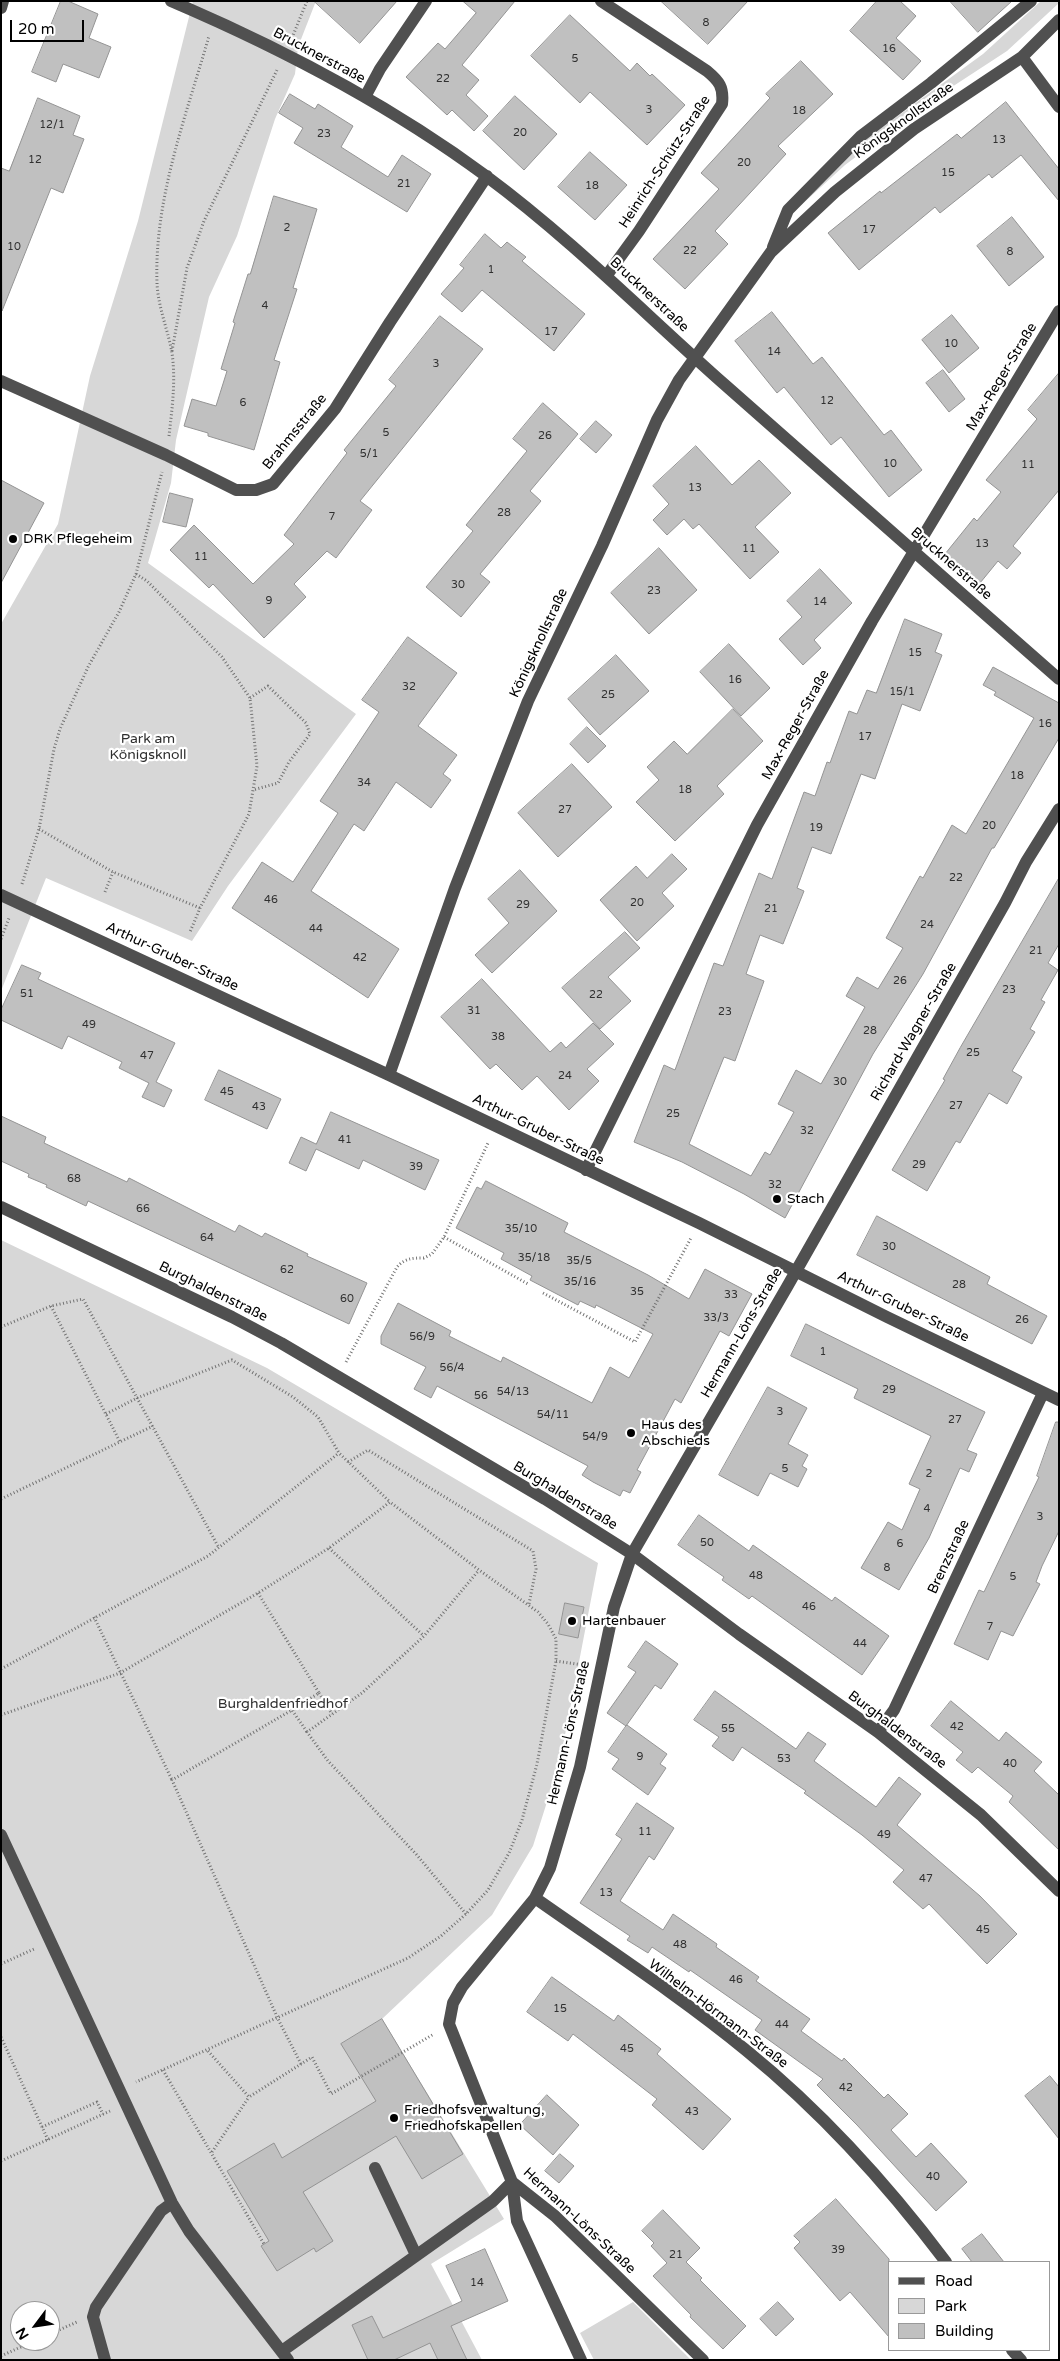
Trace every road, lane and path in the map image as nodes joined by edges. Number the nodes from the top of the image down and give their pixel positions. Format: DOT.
graph roads {
  1 [pos="3,1"];
  2 [pos="171,1"];
  3 [pos="307,1"];
  4 [pos="426,1"];
  5 [pos="601,1"];
  6 [pos="1031,1"];
  7 [pos="1,8"];
  8 [pos="213,19"];
  9 [pos="1059,20"];
  10 [pos="285,54"];
  11 [pos="1022,56"];
  12 [pos="365,97"];
  13 [pos="1059,107"];
  14 [pos="487,176"];
  15 [pos="771,252"];
  16 [pos="607,275"];
  17 [pos="1059,311"];
  18 [pos="172,353"];
  19 [pos="694,357"];
  20 [pos="1,381"];
  21 [pos="166,454"];
  22 [pos="915,552"];
  23 [pos="136,574"];
  24 [pos="1059,678"];
  25 [pos="250,698"];
  26 [pos="253,790"];
  27 [pos="1059,808"];
  28 [pos="39,829"];
  29 [pos="113,872"];
  30 [pos="105,892"];
  31 [pos="1,894"];
  32 [pos="15,902"];
  33 [pos="200,908"];
  34 [pos="190,932"];
  35 [pos="389,1075"];
  36 [pos="495,1126"];
  37 [pos="586,1170"];
  38 [pos="1,1207"];
  39 [pos="700,1223"];
  40 [pos="444,1237"];
  41 [pos="795,1271"];
  42 [pos="528,1284"];
  43 [pos="543,1293"];
  44 [pos="51,1306"];
  45 [pos="1,1327"];
  46 [pos="339,1376"];
  47 [pos="1043,1393"];
  48 [pos="137,1398"];
  49 [pos="1059,1399"];
  50 [pos="106,1414"];
  51 [pos="153,1426"];
  52 [pos="120,1442"];
  53 [pos="339,1453"];
  54 [pos="348,1462"];
  55 [pos="1,1499"];
  56 [pos="390,1502"];
  57 [pos="219,1548"];
  58 [pos="329,1548"];
  59 [pos="632,1554"];
  60 [pos="479,1570"];
  61 [pos="258,1593"];
  62 [pos="528,1604"];
  63 [pos="94,1617"];
  64 [pos="424,1636"];
  65 [pos="556,1661"];
  66 [pos="1,1669"];
  67 [pos="600,1669"];
  68 [pos="120,1673"];
  69 [pos="319,1693"];
  70 [pos="292,1710"];
  71 [pos="332,1714"];
  72 [pos="1,1715"];
  73 [pos="307,1732"];
  74 [pos="878,1732"];
  75 [pos="172,1780"];
  76 [pos="1,1835"];
  77 [pos="1059,1891"];
  78 [pos="535,1898"];
  79 [pos="466,1914"];
  80 [pos="50,1942"];
  81 [pos="1,1964"];
  82 [pos="278,2019"];
  83 [pos="449,2024"];
  84 [pos="1,2037"];
  85 [pos="208,2051"];
  86 [pos="301,2064"];
  87 [pos="164,2070"];
  88 [pos="119,2090"];
  89 [pos="249,2097"];
  90 [pos="125,2104"];
  91 [pos="103,2114"];
  92 [pos="42,2127"];
  93 [pos="48,2140"];
  94 [pos="212,2152"];
  95 [pos="1,2161"];
  96 [pos="375,2168"];
  97 [pos="512,2182"];
  98 [pos="172,2203"];
  99 [pos="264,2244"];
  100 [pos="416,2255"];
  101 [pos="945,2261"];
  102 [pos="93,2317"];
  103 [pos="60,2330"];
  104 [pos="285,2355"];
  105 [pos="105,2360"];
  106 [pos="582,2360"];
  107 [pos="704,2360"];
  1 -- 7 [label="street"];
  2 -- 8 [label="street, Brucknerstraße"];
  3 -- 10 [label="path"];
  4 -- 12 [label="street"];
  5 -- 16 [label="street, Heinrich-Schütz-Straße"];
  6 -- 15 [label="street, Königsknollstraße"];
  8 -- 10 [label="street, Brucknerstraße"];
  8 -- 18 [label="path"];
  9 -- 11 [label="street, Königsknollstraße"];
  10 -- 12 [label="street, Brucknerstraße"];
  10 -- 18 [label="path"];
  11 -- 13 [label="street"];
  11 -- 15 [label="street, Königsknollstraße"];
  12 -- 14 [label="street, Brucknerstraße"];
  14 -- 16 [label="street, Brucknerstraße"];
  14 -- 21 [label="street, Brahmsstraße"];
  15 -- 19 [label="street, Königsknollstraße"];
  16 -- 19 [label="street, Brucknerstraße"];
  17 -- 22 [label="street, Max-Reger-Straße"];
  18 -- 21 [label="path"];
  19 -- 22 [label="street, Brucknerstraße"];
  19 -- 35 [label="street, Königsknollstraße"];
  20 -- 21 [label="street, Brahmsstraße"];
  21 -- 23 [label="path"];
  22 -- 24 [label="street, Brucknerstraße"];
  22 -- 37 [label="street, Max-Reger-Straße"];
  23 -- 25 [label="path"];
  23 -- 28 [label="path"];
  25 -- 26 [label="path"];
  25 -- 26 [label="path"];
  26 -- 33 [label="path"];
  27 -- 41 [label="street, Richard-Wagner-Straße"];
  28 -- 29 [label="path"];
  28 -- 32 [label="path"];
  29 -- 30 [label="path"];
  29 -- 33 [label="path"];
  31 -- 32 [label="street, Arthur-Gruber-Straße"];
  32 -- 35 [label="street, Arthur-Gruber-Straße"];
  33 -- 34 [label="path"];
  35 -- 36 [label="street, Arthur-Gruber-Straße"];
  36 -- 37 [label="street, Arthur-Gruber-Straße"];
  36 -- 40 [label="path"];
  37 -- 39 [label="street, Arthur-Gruber-Straße"];
  38 -- 46 [label="street, Burghaldenstraße"];
  39 -- 41 [label="street, Arthur-Gruber-Straße"];
  39 -- 43 [label="path"];
  40 -- 42 [label="path"];
  40 -- 46 [label="path"];
  41 -- 47 [label="street, Arthur-Gruber-Straße"];
  41 -- 59 [label="street, Hermann-Löns-Straße"];
  44 -- 45 [label="path"];
  44 -- 48 [label="path"];
  44 -- 50 [label="path"];
  46 -- 59 [label="street, Burghaldenstraße"];
  47 -- 49 [label="street, Arthur-Gruber-Straße"];
  47 -- 74 [label="street, Brenzstraße"];
  48 -- 50 [label="path"];
  48 -- 51 [label="path"];
  48 -- 53 [label="path"];
  50 -- 52 [label="path"];
  51 -- 52 [label="path"];
  51 -- 57 [label="path"];
  52 -- 55 [label="path"];
  53 -- 54 [label="path"];
  53 -- 57 [label="path"];
  54 -- 56 [label="path"];
  54 -- 62 [label="path"];
  56 -- 58 [label="path"];
  56 -- 60 [label="path"];
  57 -- 63 [label="path"];
  58 -- 61 [label="path"];
  58 -- 64 [label="path"];
  59 -- 67 [label="street, Hermann-Löns-Straße"];
  59 -- 74 [label="street, Burghaldenstraße"];
  60 -- 62 [label="path"];
  60 -- 64 [label="path"];
  61 -- 68 [label="path"];
  61 -- 69 [label="path"];
  62 -- 65 [label="path"];
  63 -- 66 [label="path"];
  63 -- 68 [label="path"];
  64 -- 71 [label="path"];
  65 -- 67 [label="path"];
  65 -- 79 [label="path"];
  67 -- 78 [label="street, Hermann-Löns-Straße"];
  68 -- 72 [label="path"];
  68 -- 75 [label="path"];
  69 -- 70 [label="path"];
  69 -- 71 [label="path"];
  70 -- 73 [label="path"];
  70 -- 75 [label="path"];
  71 -- 73 [label="path"];
  73 -- 79 [label="path"];
  74 -- 77 [label="street, Burghaldenstraße"];
  75 -- 82 [label="path"];
  76 -- 80 [label="street"];
  78 -- 83 [label="street, Hermann-Löns-Straße"];
  78 -- 101 [label="street, Wilhelm-Hörmann-Straße"];
  79 -- 82 [label="path"];
  80 -- 81 [label="path"];
  80 -- 88 [label="street"];
  82 -- 85 [label="path"];
  82 -- 86 [label="path"];
  83 -- 86 [label="path"];
  83 -- 97 [label="street, Hermann-Löns-Straße"];
  84 -- 92 [label="path"];
  85 -- 87 [label="path"];
  85 -- 89 [label="path"];
  86 -- 89 [label="path"];
  87 -- 88 [label="path"];
  87 -- 94 [label="path"];
  88 -- 90 [label="street"];
  89 -- 94 [label="path"];
  90 -- 91 [label="path"];
  90 -- 98 [label="street"];
  91 -- 92 [label="path"];
  91 -- 93 [label="path"];
  92 -- 93 [label="path"];
  93 -- 95 [label="path"];
  94 -- 99 [label="path"];
  96 -- 100 [label="street"];
  97 -- 100 [label="street"];
  97 -- 106 [label="street"];
  97 -- 107 [label="street, Hermann-Löns-Straße"];
  98 -- 102 [label="street"];
  98 -- 104 [label="street"];
  100 -- 104 [label="street"];
  102 -- 103 [label="path"];
  102 -- 105 [label="street"];
}
